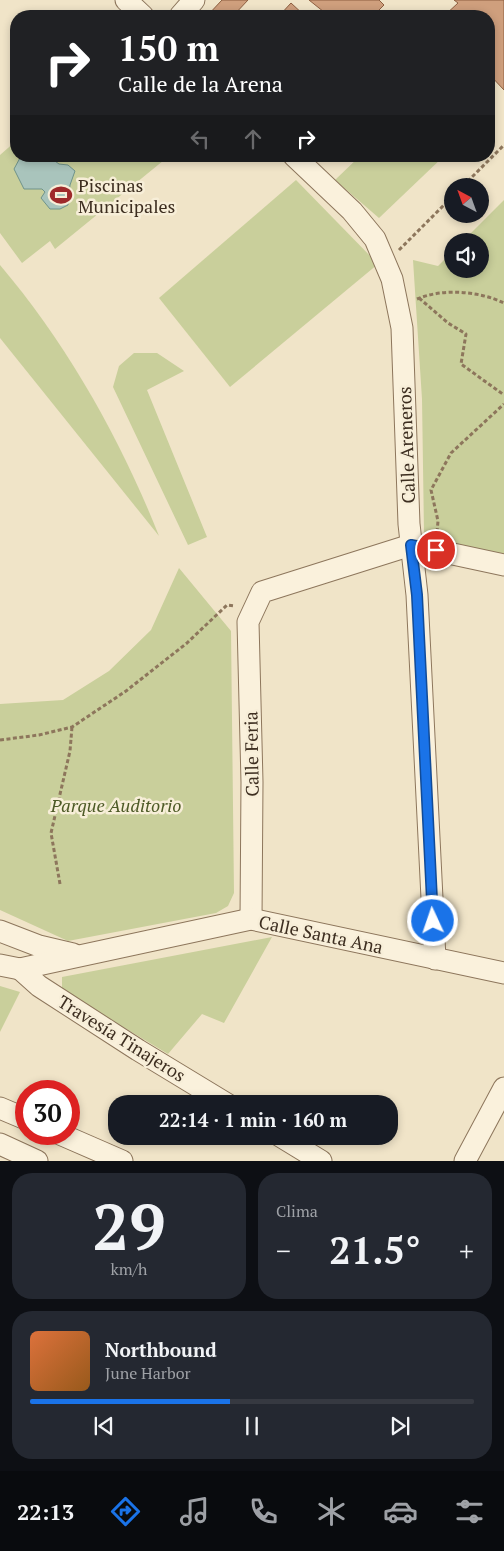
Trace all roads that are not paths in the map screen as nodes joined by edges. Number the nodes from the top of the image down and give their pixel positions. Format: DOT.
graph roads {
  1 [pos="126,0"];
  2 [pos="194,0"];
  3 [pos="137,10"];
  4 [pos="185,10"];
  5 [pos="300,162"];
  6 [pos="411,545"];
  7 [pos="504,566"];
  8 [pos="251,918"];
  9 [pos="0,931"];
  10 [pos="0,938"];
  11 [pos="78,955"];
  12 [pos="0,956"];
  13 [pos="435,959"];
  14 [pos="10,967"];
  15 [pos="504,973"];
  16 [pos="504,1088"];
  17 [pos="212,1095"];
  18 [pos="0,1108"];
  19 [pos="15,1114"];
  20 [pos="80,1143"];
  21 [pos="0,1144"];
  22 [pos="295,1145"];
  23 [pos="37,1161"];
  24 [pos="122,1161"];
  25 [pos="321,1161"];
  26 [pos="465,1161"];
  1 -- 3 [label="street"];
  2 -- 4 [label="street"];
  5 -- 6 [label="street, Calle Areneros"];
  6 -- 7 [label="street"];
  6 -- 8 [label="street, Calle Feria"];
  6 -- 13 [label="street, Calle Areneros"];
  8 -- 11 [label="street, Calle Santa Ana"];
  8 -- 13 [label="street, Calle Santa Ana"];
  9 -- 11 [label="street, Calle Santa Ana"];
  10 -- 12 [label="street"];
  11 -- 14 [label="street, Calle Santa Ana"];
  13 -- 15 [label="street, Calle Santa Ana"];
  14 -- 17 [label="street, Travesía Tinajeros"];
  16 -- 26 [label="street"];
  18 -- 19 [label="street"];
  20 -- 24 [label="street"];
  21 -- 23 [label="street"];
  22 -- 25 [label="street"];
}
